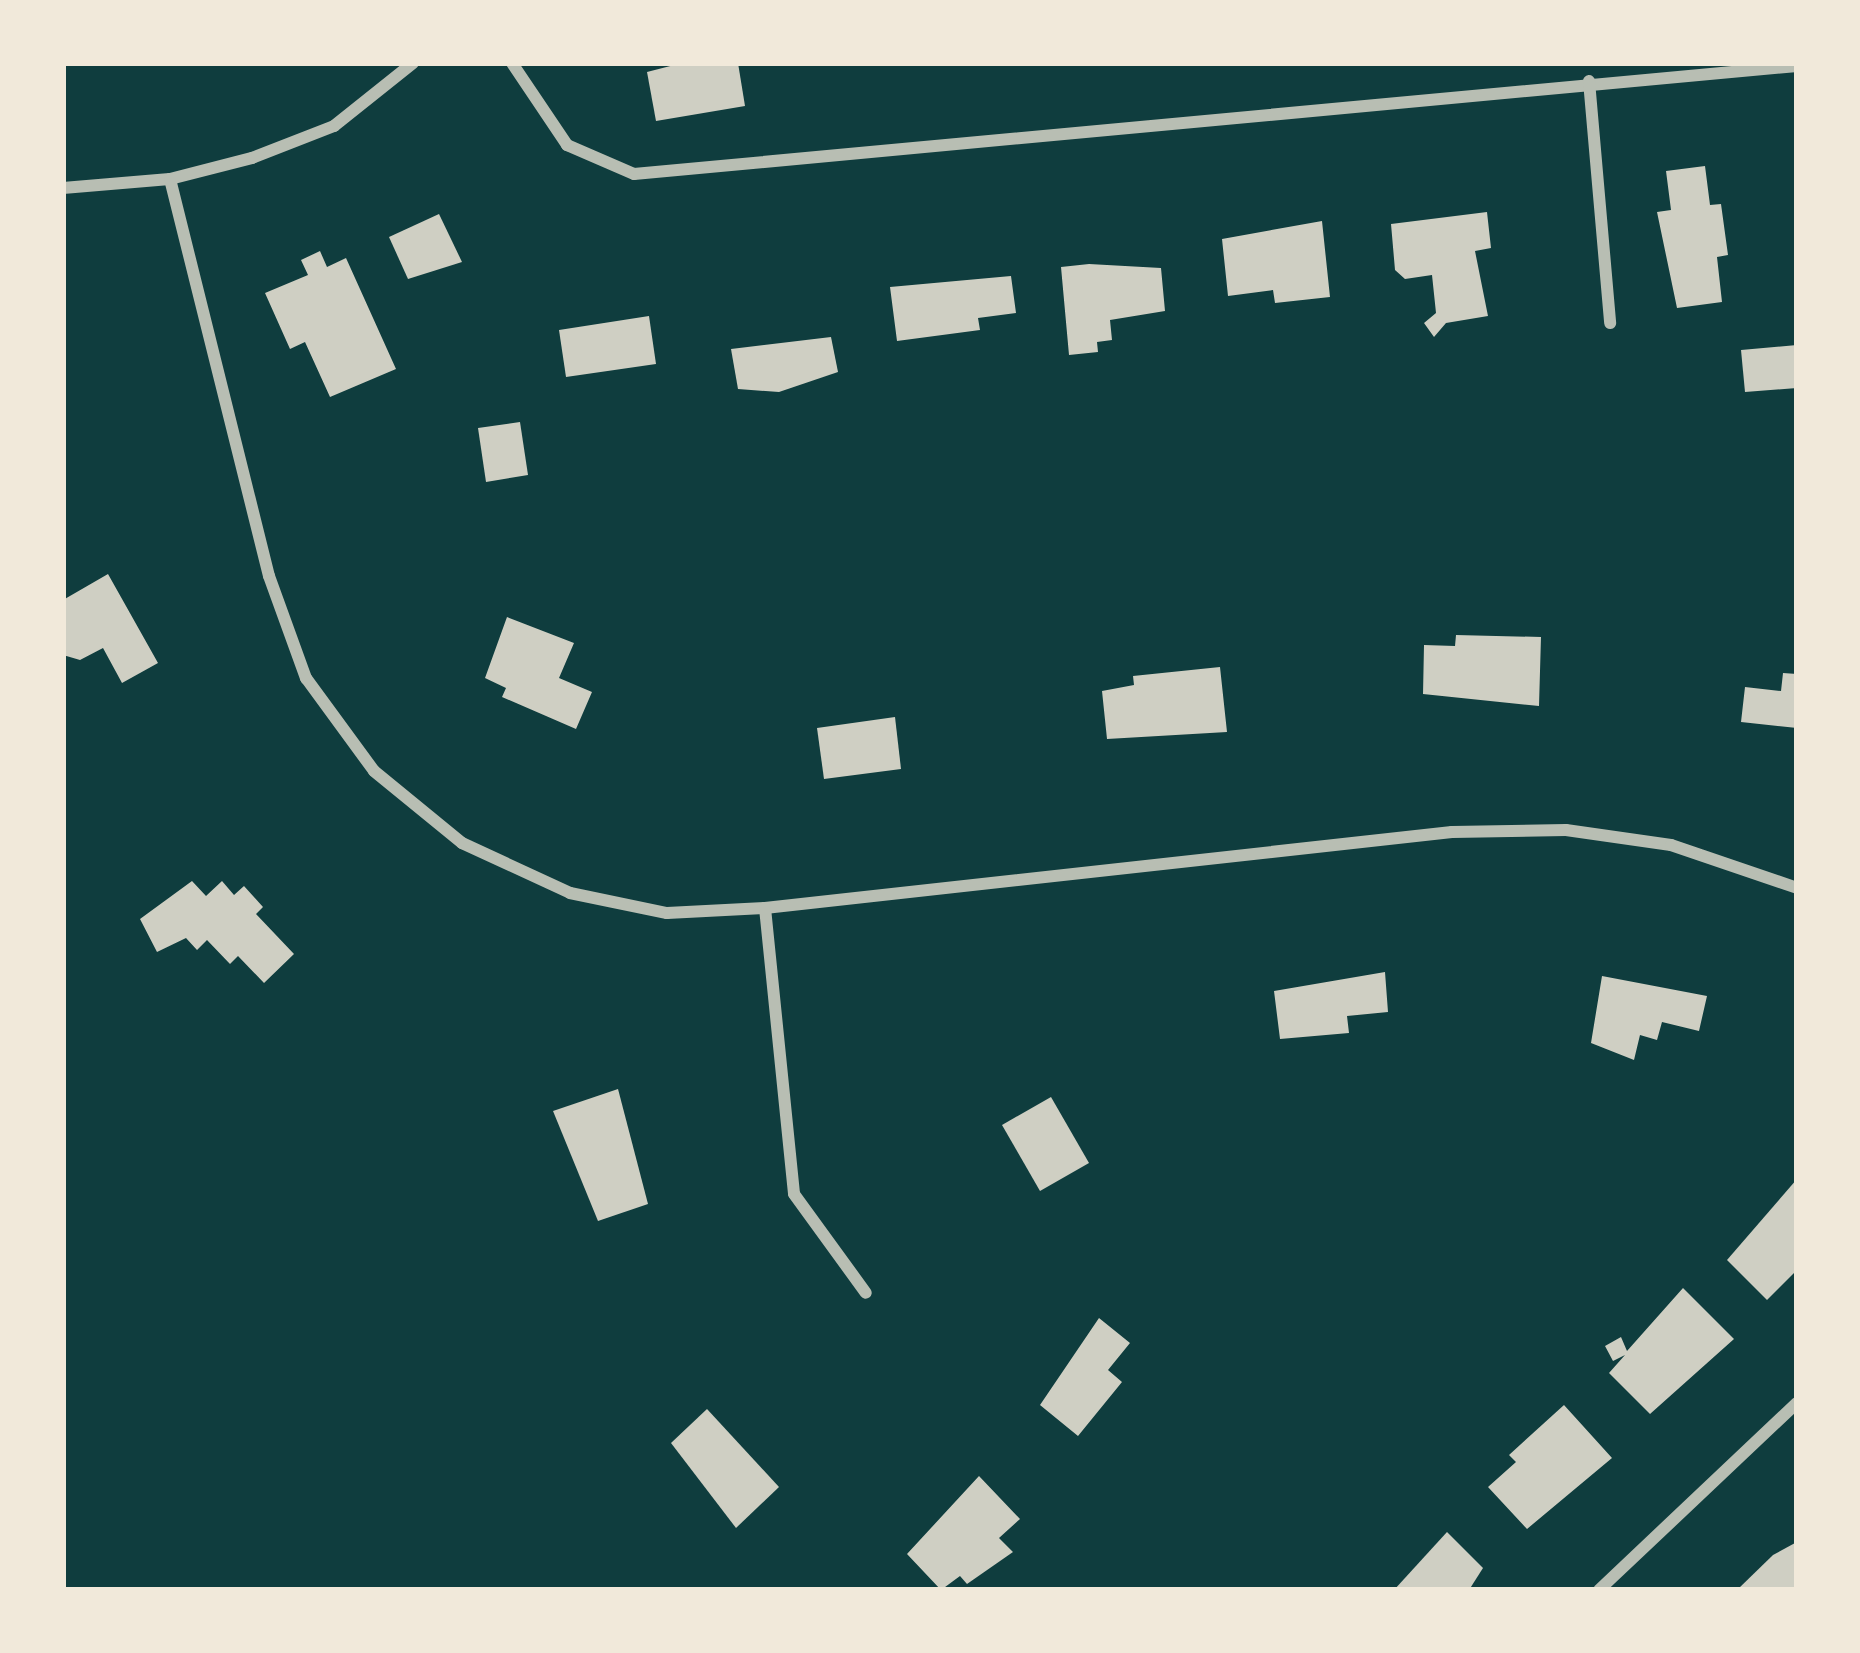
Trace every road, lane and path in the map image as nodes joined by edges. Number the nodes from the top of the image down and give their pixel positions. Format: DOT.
graph roads {
  1 [pos="413,63"];
  2 [pos="512,63"];
  3 [pos="1797,66"];
  4 [pos="1589,81"];
  5 [pos="170,179"];
  6 [pos="63,188"];
  7 [pos="1610,323"];
  8 [pos="1797,888"];
  9 [pos="765,908"];
  10 [pos="866,1293"];
  11 [pos="1797,1403"];
  12 [pos="1599,1590"];
  1 -- 5 [label="street"];
  2 -- 4 [label="street"];
  3 -- 4 [label="street"];
  4 -- 7 [label="street"];
  5 -- 6 [label="street"];
  5 -- 9 [label="street"];
  8 -- 9 [label="street"];
  9 -- 10 [label="street"];
  11 -- 12 [label="street"];
}
